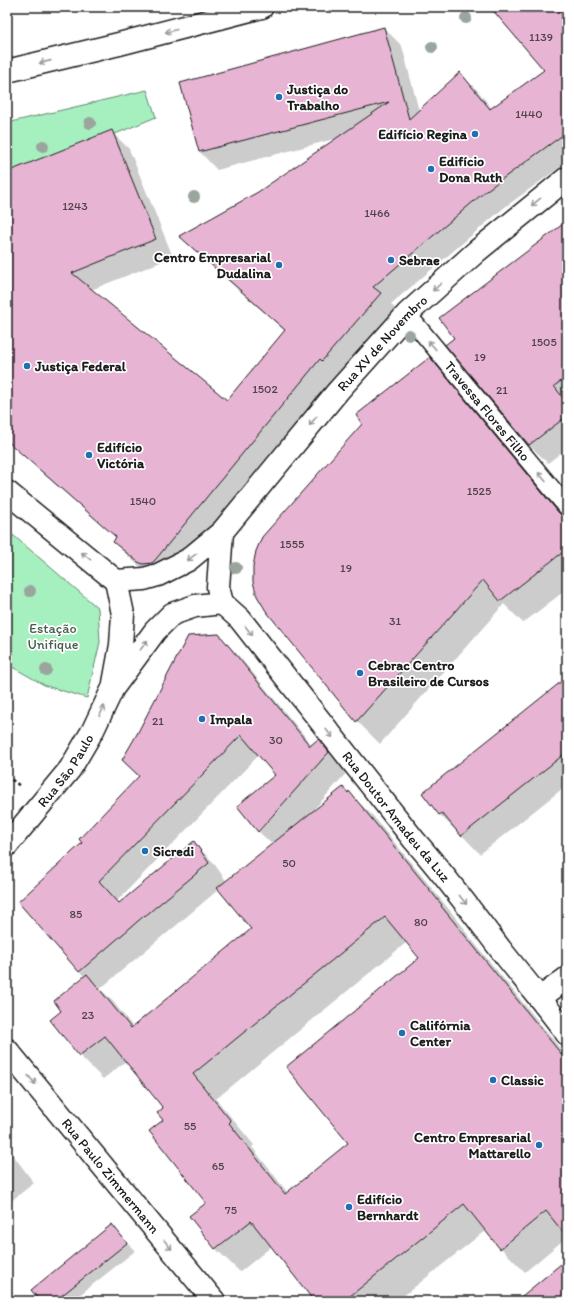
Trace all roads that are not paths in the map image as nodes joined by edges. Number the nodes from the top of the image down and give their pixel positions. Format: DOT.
graph roads {
  1 [pos="262,7"];
  2 [pos="7,71"];
  3 [pos="567,178"];
  4 [pos="407,314"];
  5 [pos="7,492"];
  6 [pos="567,508"];
  7 [pos="222,532"];
  8 [pos="116,581"];
  9 [pos="222,603"];
  10 [pos="113,688"];
  11 [pos="7,845"];
  12 [pos="567,978"];
  13 [pos="540,998"];
  14 [pos="567,1034"];
  15 [pos="7,1050"];
  16 [pos="214,1301"];
  1 -- 2 [label="street, one-way"];
  3 -- 4 [label="street, Rua XV de Novembro, one-way"];
  6 -- 4 [label="lane, Travessa Flores Filho, one-way"];
  4 -- 7 [label="street, Rua XV de Novembro, one-way"];
  8 -- 5 [label="street, one-way"];
  7 -- 8 [label="street, Rua XV de Novembro, one-way"];
  7 -- 9 [label="street"];
  8 -- 10 [label="street, Rua São Paulo"];
  10 -- 9 [label="street, Rua São Paulo, one-way"];
  9 -- 13 [label="street, Rua Doutor Amadeu da Luz, one-way"];
  11 -- 10 [label="street, Rua São Paulo, one-way"];
  12 -- 13 [label="street"];
  13 -- 14 [label="street, Rua Doutor Amadeu da Luz"];
  15 -- 16 [label="street, Rua Paulo Zimmermann, one-way"];
}
